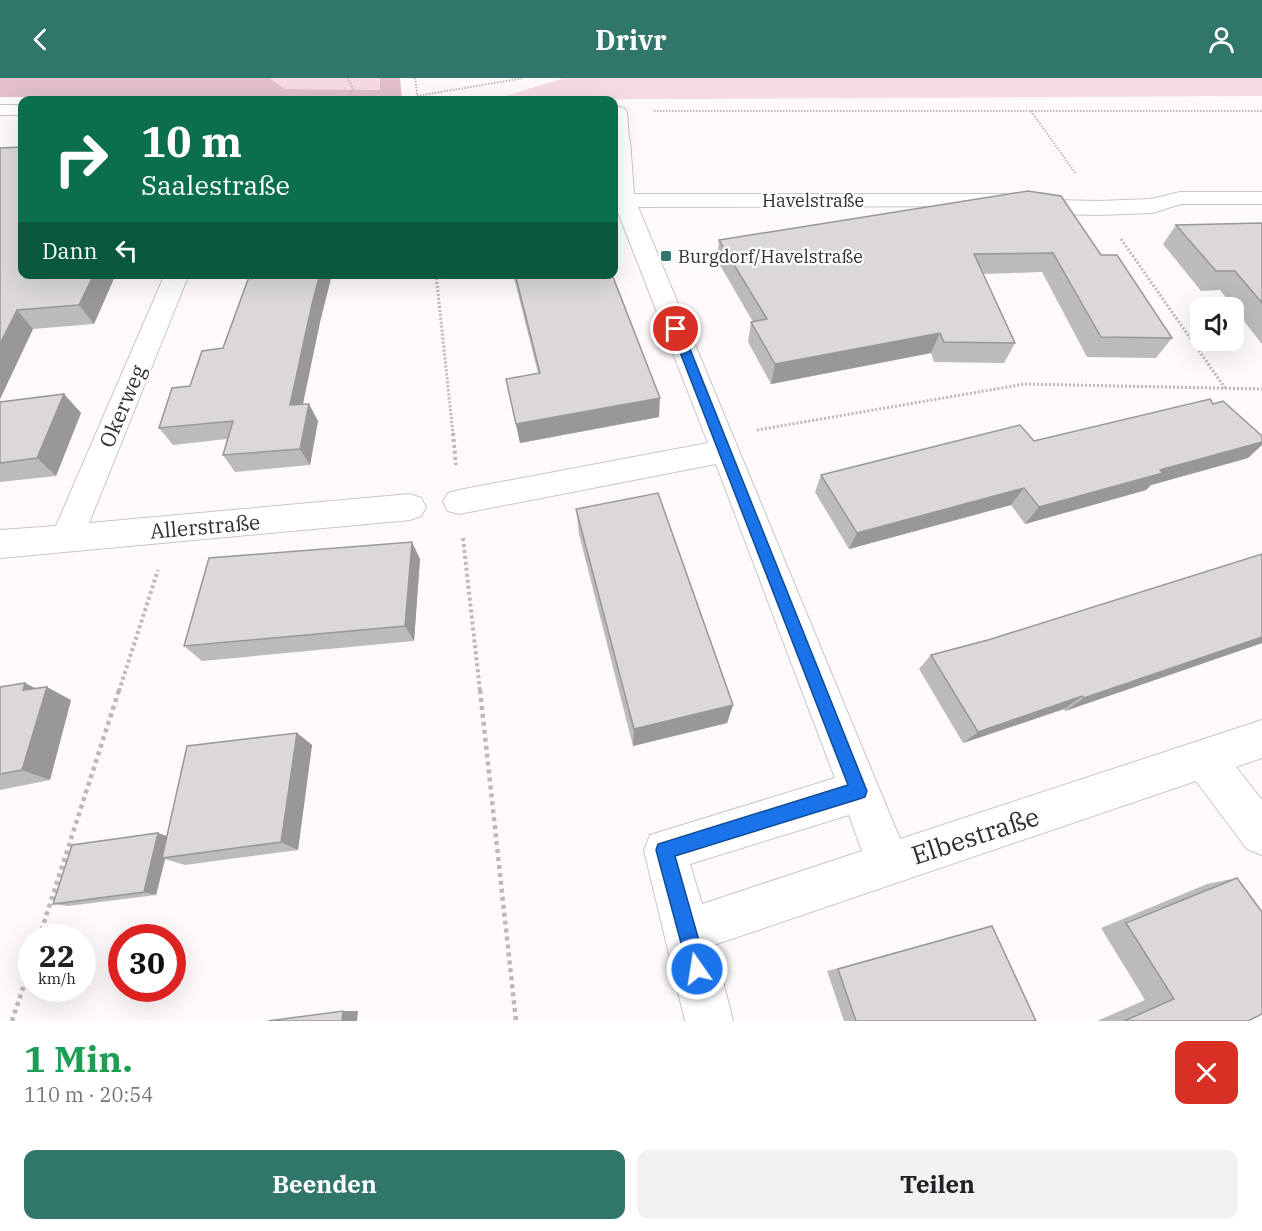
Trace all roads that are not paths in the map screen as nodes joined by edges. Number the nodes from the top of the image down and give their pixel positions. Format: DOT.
graph roads {
  1 [pos="0,110"];
  2 [pos="18,110"];
  3 [pos="618,132"];
  4 [pos="1262,198"];
  5 [pos="624,201"];
  6 [pos="175,279"];
  7 [pos="723,444"];
  8 [pos="459,502"];
  9 [pos="410,507"];
  10 [pos="67,538"];
  11 [pos="0,544"];
  12 [pos="1262,739"];
  13 [pos="1204,759"];
  14 [pos="859,791"];
  15 [pos="1262,834"];
  16 [pos="889,864"];
  17 [pos="688,931"];
  18 [pos="710,1021"];
  1 -- 2 [label="lane"];
  3 -- 5 [label="street"];
  4 -- 5 [label="street, Havelstraße"];
  5 -- 7 [label="street"];
  6 -- 10 [label="street, Okerweg"];
  7 -- 8 [label="street"];
  7 -- 14 [label="street"];
  9 -- 10 [label="street, Allerstraße"];
  10 -- 11 [label="street, Allerstraße"];
  12 -- 13 [label="street, Elbestraße"];
  13 -- 15 [label="street"];
  13 -- 16 [label="street, Elbestraße"];
  14 -- 16 [label="street"];
  14 -- 17 [label="street"];
  16 -- 17 [label="street, Elbestraße"];
  17 -- 18 [label="street"];
}
